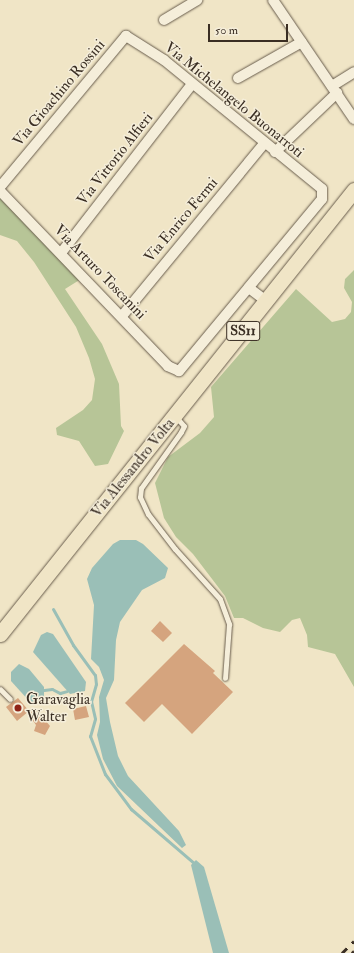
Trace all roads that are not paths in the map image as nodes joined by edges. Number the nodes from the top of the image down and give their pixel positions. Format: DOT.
graph roads {
  1 [pos="197,0"];
  2 [pos="273,0"];
  3 [pos="164,20"];
  4 [pos="126,36"];
  5 [pos="302,42"];
  6 [pos="354,72"];
  7 [pos="238,78"];
  8 [pos="192,84"];
  9 [pos="335,89"];
  10 [pos="354,119"];
  11 [pos="264,144"];
  12 [pos="275,152"];
  13 [pos="0,187"];
  14 [pos="354,190"];
  15 [pos="0,191"];
  16 [pos="354,200"];
  17 [pos="331,219"];
  18 [pos="61,253"];
  19 [pos="249,288"];
  20 [pos="266,301"];
  21 [pos="122,316"];
  22 [pos="175,416"];
  23 [pos="0,634"];
  24 [pos="225,678"];
  25 [pos="0,689"];
  26 [pos="10,699"];
  1 -- 3 [label="street"];
  2 -- 5 [label="street"];
  4 -- 8 [label="street, Via Michelangelo Buonarroti"];
  4 -- 13 [label="street, Via Gioachino Rossini"];
  5 -- 7 [label="street"];
  5 -- 9 [label="street"];
  6 -- 9 [label="street"];
  8 -- 11 [label="street, Via Michelangelo Buonarroti"];
  8 -- 18 [label="street, Via Vittorio Alfieri"];
  9 -- 10 [label="street"];
  9 -- 12 [label="street"];
  11 -- 12 [label="street, Via Michelangelo Buonarroti"];
  11 -- 21 [label="street, Via Enrico Fermi"];
  12 -- 19 [label="street, Via Michelangelo Buonarroti"];
  14 -- 17 [label="main road, Via Alessandro Volta / SS11"];
  15 -- 18 [label="street, Via Arturo Toscanini"];
  16 -- 17 [label="street"];
  17 -- 20 [label="main road, Via Alessandro Volta / SS11"];
  18 -- 21 [label="street, Via Arturo Toscanini"];
  19 -- 20 [label="street"];
  19 -- 21 [label="street, Via Arturo Toscanini"];
  20 -- 22 [label="main road, Via Alessandro Volta / SS11"];
  22 -- 23 [label="main road, Via Alessandro Volta / SS11"];
  22 -- 24 [label="lane"];
  25 -- 26 [label="lane"];
}
